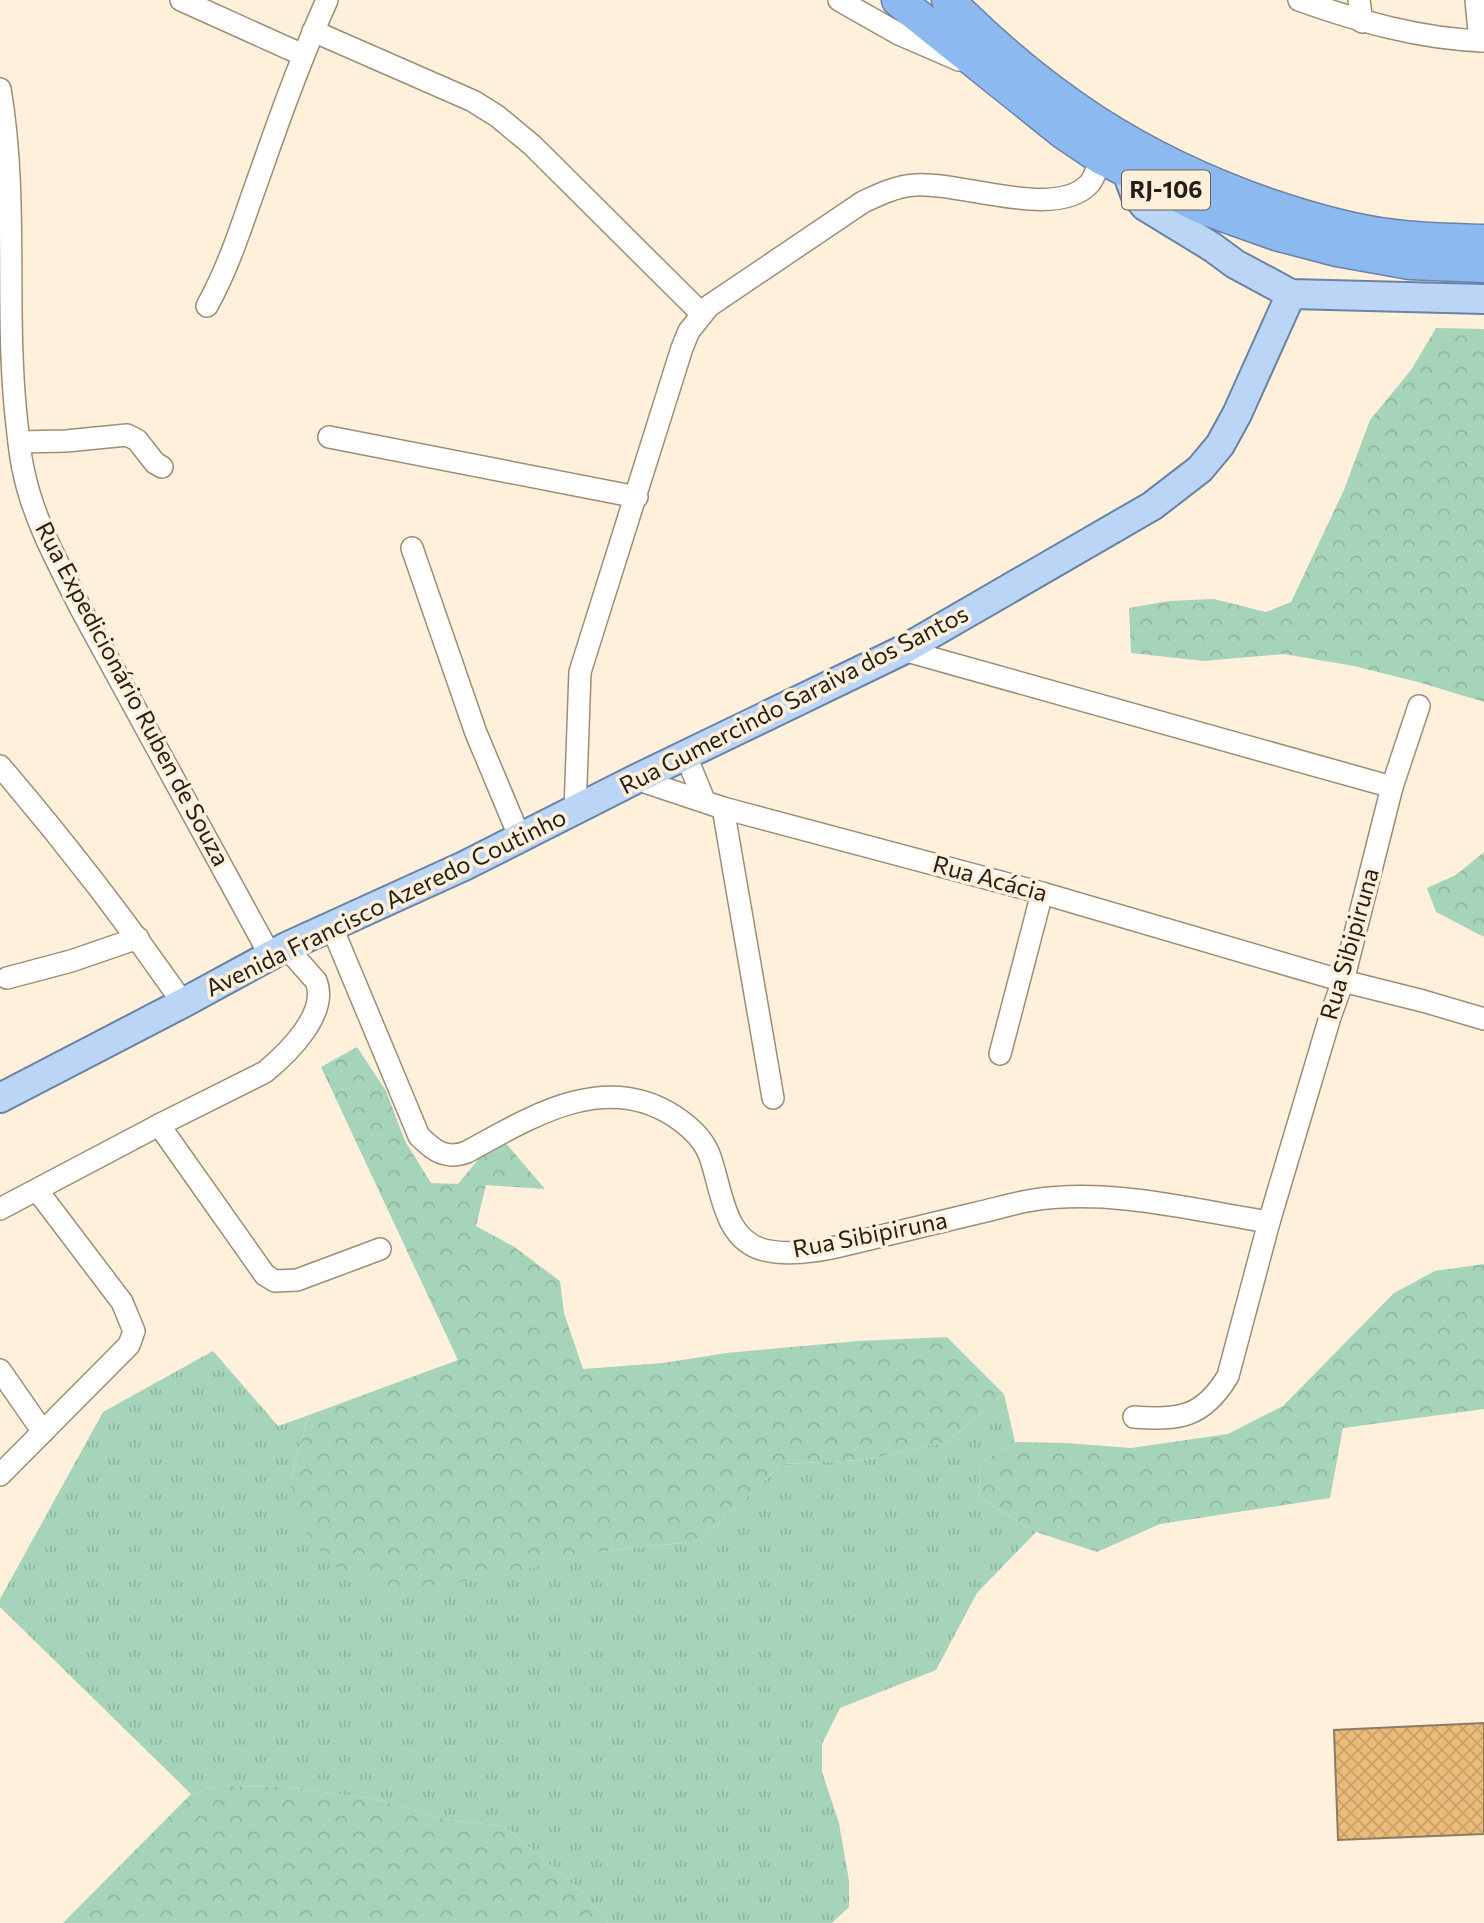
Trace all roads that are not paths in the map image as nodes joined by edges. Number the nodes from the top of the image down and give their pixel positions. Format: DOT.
graph roads {
  1 [pos="181,0"];
  2 [pos="327,0"];
  3 [pos="839,0"];
  4 [pos="898,0"];
  5 [pos="948,0"];
  6 [pos="1298,0"];
  7 [pos="1359,0"];
  8 [pos="1476,0"];
  9 [pos="1362,22"];
  10 [pos="313,32"];
  11 [pos="1482,41"];
  12 [pos="303,55"];
  13 [pos="984,70"];
  14 [pos="0,89"];
  15 [pos="1114,165"];
  16 [pos="1484,241"];
  17 [pos="1484,266"];
  18 [pos="1291,294"];
  19 [pos="1484,299"];
  20 [pos="207,306"];
  21 [pos="702,313"];
  22 [pos="329,437"];
  23 [pos="19,442"];
  24 [pos="162,467"];
  25 [pos="636,498"];
  26 [pos="412,548"];
  27 [pos="903,650"];
  28 [pos="1419,706"];
  29 [pos="686,756"];
  30 [pos="1,769"];
  31 [pos="636,779"];
  32 [pos="1392,787"];
  33 [pos="713,804"];
  34 [pos="575,811"];
  35 [pos="520,838"];
  36 [pos="1042,893"];
  37 [pos="331,925"];
  38 [pos="138,938"];
  39 [pos="278,951"];
  40 [pos="7,978"];
  41 [pos="1343,981"];
  42 [pos="183,1003"];
  43 [pos="1484,1019"];
  44 [pos="1000,1054"];
  45 [pos="0,1098"];
  46 [pos="773,1098"];
  47 [pos="159,1125"];
  48 [pos="37,1190"];
  49 [pos="0,1209"];
  50 [pos="1269,1222"];
  51 [pos="380,1249"];
  52 [pos="0,1370"];
  53 [pos="1134,1417"];
  54 [pos="43,1432"];
  55 [pos="0,1475"];
  1 -- 12 [label="street"];
  2 -- 10 [label="street"];
  3 -- 13 [label="street"];
  4 -- 13 [label="highway, RJ-106"];
  5 -- 16 [label="highway, RJ-106"];
  6 -- 9 [label="street"];
  7 -- 9 [label="street"];
  8 -- 11 [label="street"];
  9 -- 11 [label="street"];
  10 -- 12 [label="street"];
  10 -- 21 [label="street"];
  12 -- 20 [label="street"];
  13 -- 15 [label="highway, RJ-106"];
  14 -- 23 [label="street, Rua Expedicionário Ruben de Souza"];
  15 -- 17 [label="highway, RJ-106"];
  15 -- 18 [label="main road"];
  15 -- 21 [label="street, Avenida Francisco Azeredo Coutinho"];
  18 -- 19 [label="main road"];
  18 -- 27 [label="main road, Rua Gumercindo Saraiva dos Santos"];
  21 -- 25 [label="street, Avenida Francisco Azeredo Coutinho"];
  22 -- 25 [label="street"];
  23 -- 24 [label="street"];
  23 -- 39 [label="street, Rua Expedicionário Ruben de Souza"];
  25 -- 34 [label="street, Avenida Francisco Azeredo Coutinho"];
  26 -- 35 [label="street"];
  27 -- 29 [label="main road, Rua Gumercindo Saraiva dos Santos"];
  27 -- 32 [label="street"];
  28 -- 32 [label="street, Rua Sibipiruna"];
  29 -- 31 [label="main road, Rua Gumercindo Saraiva dos Santos"];
  29 -- 33 [label="street"];
  30 -- 38 [label="street"];
  31 -- 33 [label="street, Rua Acácia"];
  31 -- 34 [label="main road, Rua Gumercindo Saraiva dos Santos"];
  32 -- 41 [label="street, Rua Sibipiruna"];
  33 -- 36 [label="street, Rua Acácia"];
  33 -- 46 [label="street"];
  34 -- 35 [label="main road, Avenida Francisco Azeredo Coutinho"];
  35 -- 37 [label="main road, Avenida Francisco Azeredo Coutinho"];
  36 -- 41 [label="street, Rua Acácia"];
  36 -- 44 [label="street"];
  37 -- 39 [label="main road, Avenida Francisco Azeredo Coutinho"];
  37 -- 50 [label="street, Rua Sibipiruna"];
  38 -- 40 [label="street"];
  38 -- 42 [label="street"];
  39 -- 42 [label="main road, Avenida Francisco Azeredo Coutinho"];
  39 -- 47 [label="street, Rua Expedicionário Ruben de Souza"];
  41 -- 43 [label="street, Rua Acácia"];
  41 -- 50 [label="street, Rua Sibipiruna"];
  42 -- 45 [label="main road, Avenida Francisco Azeredo Coutinho"];
  47 -- 48 [label="street"];
  47 -- 51 [label="street"];
  48 -- 49 [label="street"];
  48 -- 54 [label="street"];
  50 -- 53 [label="street, Rua Sibipiruna"];
  52 -- 54 [label="street"];
  54 -- 55 [label="street"];
}
